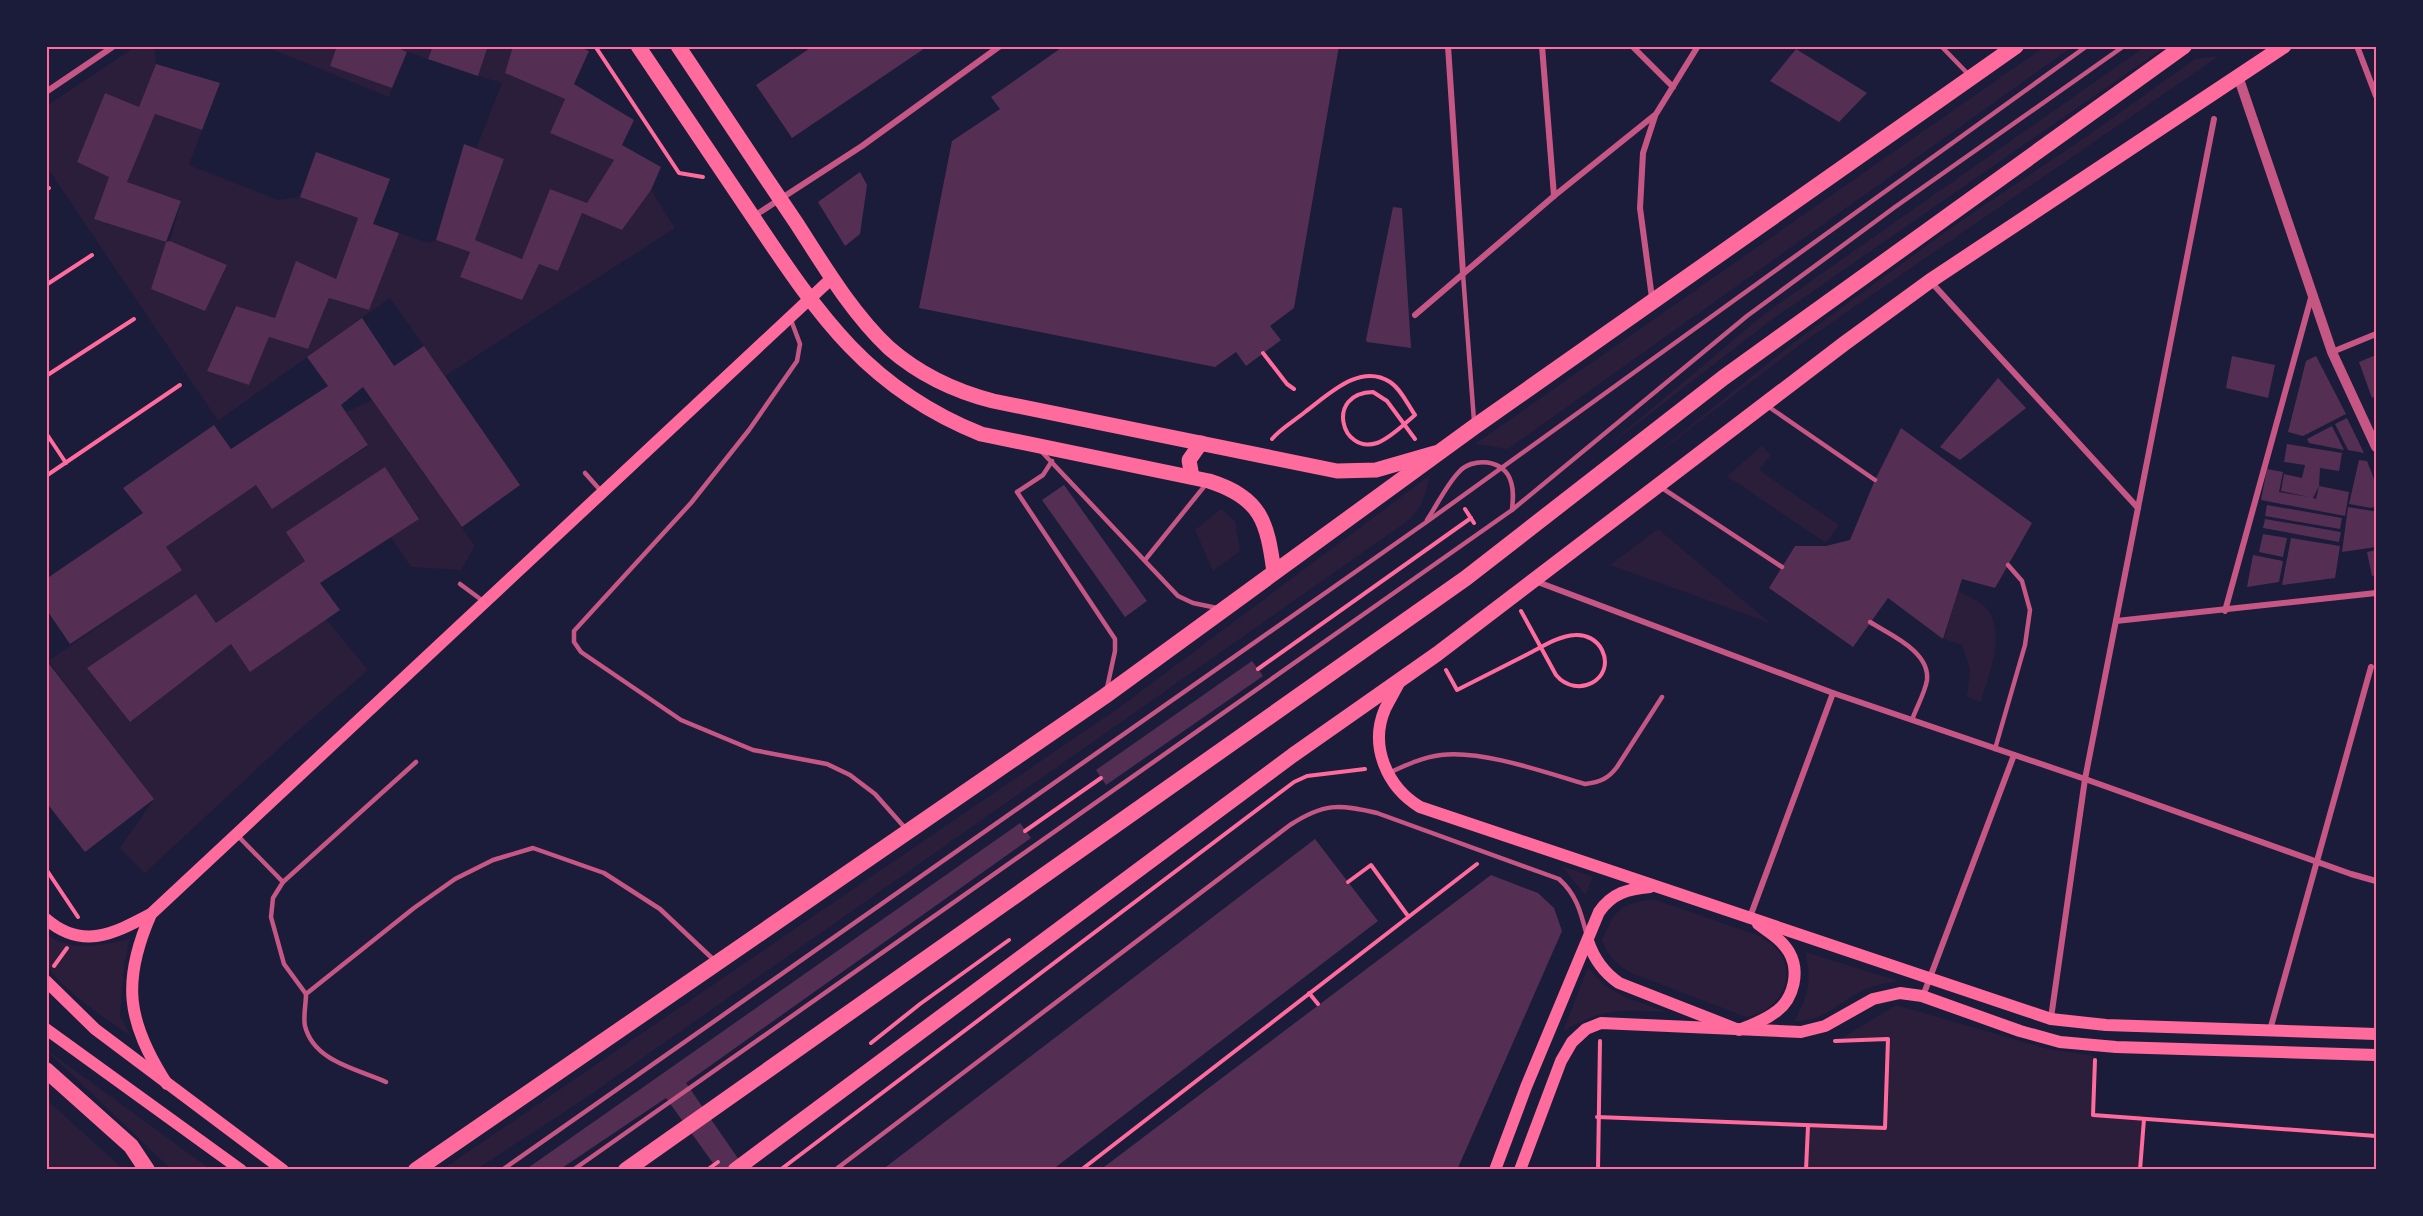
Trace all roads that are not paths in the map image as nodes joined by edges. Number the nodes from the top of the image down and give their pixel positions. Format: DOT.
graph roads {
  1 [pos="114,46"];
  2 [pos="638,46"];
  3 [pos="678,46"];
  4 [pos="1000,46"];
  5 [pos="1448,46"];
  6 [pos="1542,46"];
  7 [pos="1632,46"];
  8 [pos="1698,46"];
  9 [pos="1941,46"];
  10 [pos="2016,46"];
  11 [pos="2087,46"];
  12 [pos="2124,46"];
  13 [pos="2184,46"];
  14 [pos="2284,46"];
  15 [pos="2356,46"];
  16 [pos="2238,76"];
  17 [pos="1971,78"];
  18 [pos="1673,87"];
  19 [pos="46,92"];
  20 [pos="2376,96"];
  21 [pos="1656,114"];
  22 [pos="2214,119"];
  23 [pos="1554,196"];
  24 [pos="779,198"];
  25 [pos="753,217"];
  26 [pos="1463,273"];
  27 [pos="832,278"];
  28 [pos="1930,281"];
  29 [pos="2312,298"];
  30 [pos="809,300"];
  31 [pos="1652,302"];
  32 [pos="1415,315"];
  33 [pos="790,318"];
  34 [pos="2376,333"];
  35 [pos="2332,352"];
  36 [pos="1763,403"];
  37 [pos="1474,427"];
  38 [pos="1201,444"];
  39 [pos="1037,447"];
  40 [pos="2376,447"];
  41 [pos="1441,451"];
  42 [pos="1052,461"];
  43 [pos="1503,468"];
  44 [pos="585,473"];
  45 [pos="1192,477"];
  46 [pos="1875,480"];
  47 [pos="1209,481"];
  48 [pos="1659,486"];
  49 [pos="603,493"];
  50 [pos="2138,508"];
  51 [pos="1512,510"];
  52 [pos="1425,524"];
  53 [pos="1145,560"];
  54 [pos="2007,566"];
  55 [pos="1782,567"];
  56 [pos="1274,572"];
  57 [pos="1534,581"];
  58 [pos="460,584"];
  59 [pos="2376,593"];
  60 [pos="485,603"];
  61 [pos="1223,610"];
  62 [pos="2224,611"];
  63 [pos="2116,621"];
  64 [pos="1870,622"];
  65 [pos="2371,667"];
  66 [pos="1401,679"];
  67 [pos="1833,693"];
  68 [pos="1105,696"];
  69 [pos="1662,697"];
  70 [pos="1912,720"];
  71 [pos="1995,749"];
  72 [pos="2014,755"];
  73 [pos="416,762"];
  74 [pos="1388,773"];
  75 [pos="2085,779"];
  76 [pos="908,831"];
  77 [pos="237,835"];
  78 [pos="2317,861"];
  79 [pos="2376,881"];
  80 [pos="283,882"];
  81 [pos="1655,886"];
  82 [pos="151,914"];
  83 [pos="1749,918"];
  84 [pos="46,920"];
  85 [pos="1588,941"];
  86 [pos="716,962"];
  87 [pos="1929,979"];
  88 [pos="46,981"];
  89 [pos="306,994"];
  90 [pos="1922,996"];
  91 [pos="2050,1018"];
  92 [pos="46,1029"];
  93 [pos="1739,1030"];
  94 [pos="2270,1031"];
  95 [pos="2376,1034"];
  96 [pos="2376,1055"];
  97 [pos="46,1070"];
  98 [pos="386,1082"];
  99 [pos="167,1084"];
  100 [pos="147,1170"];
  101 [pos="241,1170"];
  102 [pos="283,1170"];
  103 [pos="416,1170"];
  104 [pos="502,1170"];
  105 [pos="573,1170"];
  106 [pos="626,1170"];
  107 [pos="735,1170"];
  108 [pos="835,1170"];
  109 [pos="1495,1170"];
  110 [pos="1520,1170"];
  1 -- 19 [label="street"];
  2 -- 25 [label="main road"];
  3 -- 24 [label="main road"];
  4 -- 24 [label="street"];
  5 -- 26 [label="street"];
  6 -- 23 [label="street"];
  7 -- 18 [label="street"];
  8 -- 18 [label="street"];
  9 -- 17 [label="lane"];
  10 -- 17 [label="highway"];
  11 -- 43 [label="lane"];
  12 -- 51 [label="lane"];
  13 -- 106 [label="highway"];
  14 -- 16 [label="main road"];
  15 -- 20 [label="street"];
  16 -- 28 [label="main road"];
  16 -- 29 [label="street"];
  17 -- 31 [label="highway"];
  18 -- 21 [label="street"];
  21 -- 23 [label="street"];
  21 -- 31 [label="street"];
  22 -- 50 [label="street"];
  23 -- 26 [label="street"];
  24 -- 25 [label="street"];
  24 -- 27 [label="main road"];
  25 -- 30 [label="main road"];
  26 -- 32 [label="street"];
  26 -- 37 [label="lane"];
  27 -- 30 [label="main road"];
  27 -- 38 [label="main road"];
  28 -- 36 [label="main road"];
  28 -- 50 [label="street"];
  29 -- 35 [label="street"];
  29 -- 62 [label="street"];
  30 -- 33 [label="main road"];
  30 -- 39 [label="main road"];
  31 -- 37 [label="highway"];
  33 -- 49 [label="main road"];
  33 -- 76 [label="lane"];
  34 -- 35 [label="street"];
  35 -- 40 [label="street"];
  36 -- 46 [label="lane"];
  36 -- 48 [label="main road"];
  37 -- 41 [label="highway"];
  38 -- 41 [label="main road"];
  38 -- 45 [label="main road"];
  39 -- 42 [label="lane"];
  39 -- 45 [label="main road"];
  41 -- 56 [label="highway"];
  42 -- 53 [label="lane"];
  42 -- 68 [label="lane"];
  43 -- 51 [label="lane"];
  43 -- 52 [label="lane"];
  43 -- 52 [label="lane"];
  44 -- 49 [label="lane"];
  45 -- 47 [label="main road"];
  47 -- 53 [label="lane"];
  47 -- 56 [label="main road"];
  48 -- 55 [label="lane"];
  48 -- 57 [label="main road"];
  49 -- 60 [label="main road"];
  50 -- 63 [label="street"];
  51 -- 105 [label="lane"];
  52 -- 104 [label="lane"];
  53 -- 61 [label="lane"];
  54 -- 71 [label="lane"];
  56 -- 61 [label="highway"];
  57 -- 66 [label="main road"];
  57 -- 67 [label="street"];
  58 -- 60 [label="lane"];
  59 -- 62 [label="street"];
  60 -- 77 [label="main road"];
  61 -- 68 [label="highway"];
  62 -- 63 [label="street"];
  63 -- 75 [label="street"];
  64 -- 70 [label="lane"];
  65 -- 78 [label="street"];
  66 -- 74 [label="main road"];
  66 -- 107 [label="main road"];
  67 -- 70 [label="street"];
  67 -- 83 [label="street"];
  68 -- 76 [label="highway"];
  69 -- 74 [label="lane"];
  70 -- 71 [label="street"];
  71 -- 72 [label="street"];
  72 -- 75 [label="street"];
  72 -- 87 [label="street"];
  73 -- 80 [label="lane"];
  74 -- 81 [label="main road"];
  75 -- 78 [label="street"];
  75 -- 91 [label="street"];
  76 -- 86 [label="highway"];
  77 -- 80 [label="lane"];
  77 -- 82 [label="main road"];
  78 -- 79 [label="street"];
  78 -- 94 [label="street"];
  80 -- 89 [label="lane"];
  81 -- 83 [label="main road"];
  81 -- 85 [label="main road"];
  82 -- 84 [label="main road"];
  82 -- 99 [label="main road"];
  83 -- 87 [label="main road"];
  83 -- 93 [label="main road"];
  85 -- 93 [label="main road"];
  85 -- 108 [label="lane"];
  85 -- 109 [label="main road"];
  86 -- 89 [label="lane"];
  86 -- 103 [label="highway"];
  87 -- 90 [label="street"];
  87 -- 91 [label="main road"];
  88 -- 99 [label="main road"];
  89 -- 98 [label="lane"];
  90 -- 93 [label="main road"];
  90 -- 96 [label="main road"];
  91 -- 94 [label="main road"];
  92 -- 101 [label="main road"];
  93 -- 110 [label="main road"];
  94 -- 95 [label="main road"];
  97 -- 100 [label="highway"];
  99 -- 102 [label="main road"];
}
